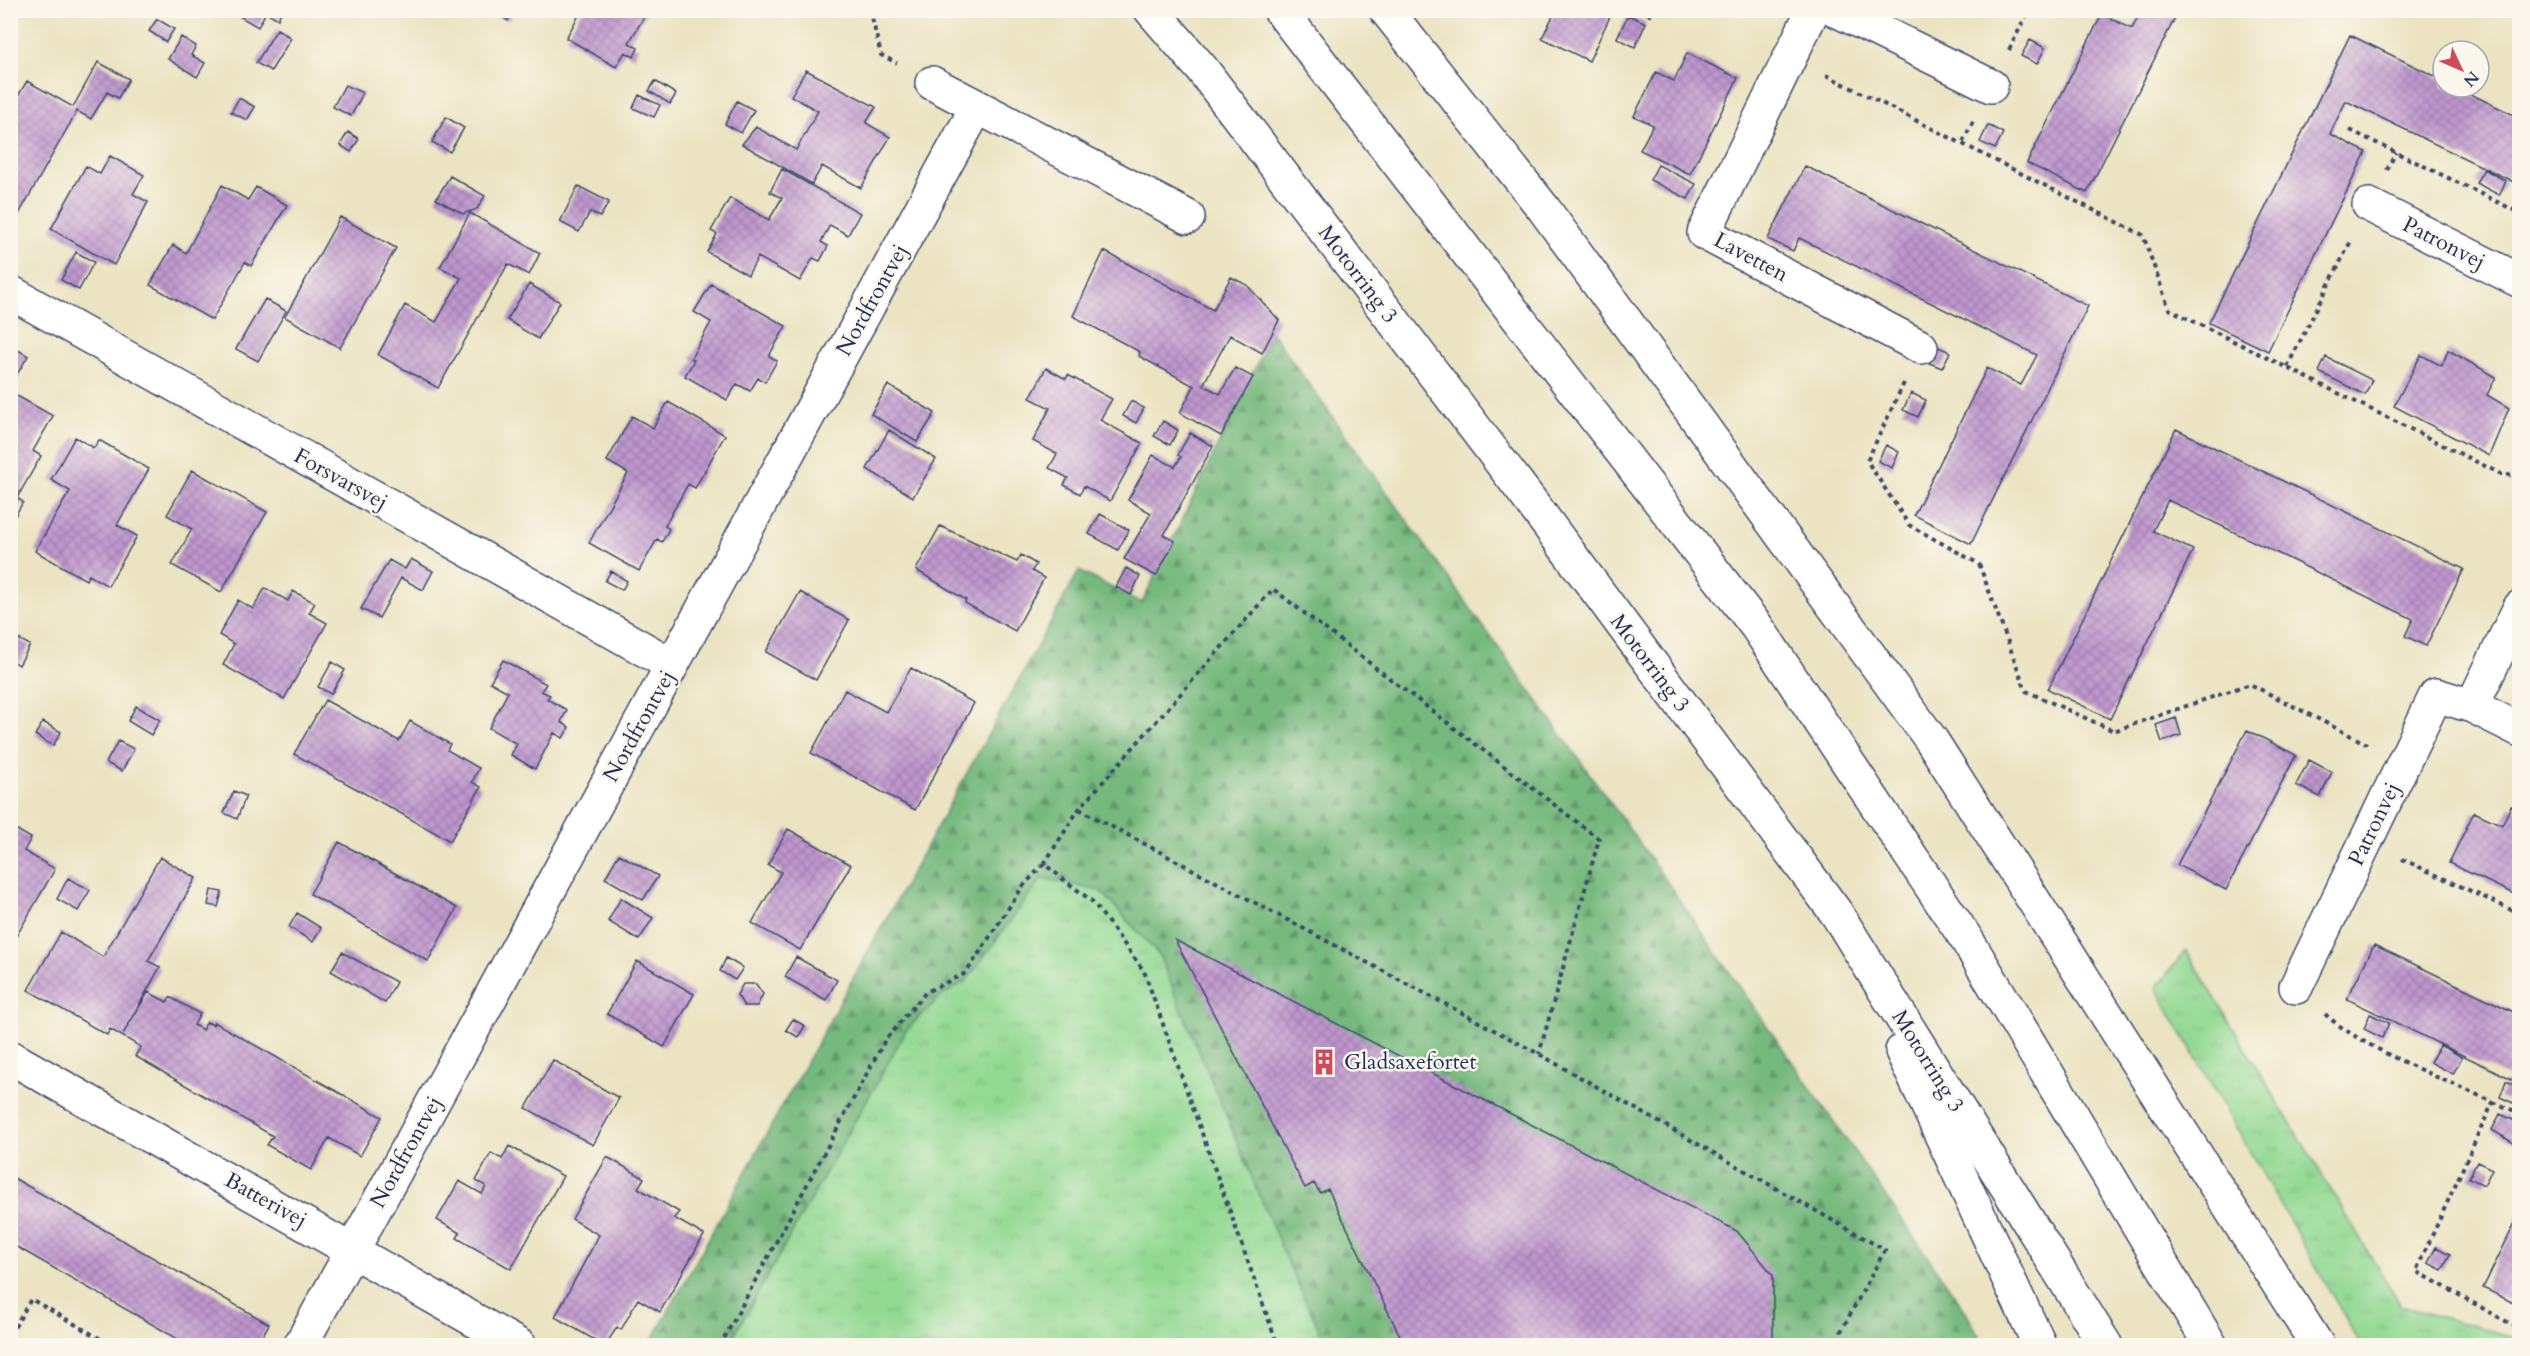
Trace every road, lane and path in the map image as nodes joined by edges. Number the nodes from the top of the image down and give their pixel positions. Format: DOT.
graph roads {
  1 [pos="870,10"];
  2 [pos="1151,10"];
  3 [pos="1280,10"];
  4 [pos="1386,10"];
  5 [pos="1813,10"];
  6 [pos="1836,10"];
  7 [pos="2112,10"];
  8 [pos="2118,13"];
  9 [pos="881,55"];
  10 [pos="1790,57"];
  11 [pos="932,82"];
  12 [pos="1991,86"];
  13 [pos="977,107"];
  14 [pos="2350,130"];
  15 [pos="2396,152"];
  16 [pos="2369,205"];
  17 [pos="2520,213"];
  18 [pos="1188,217"];
  19 [pos="2520,281"];
  20 [pos="10,292"];
  21 [pos="1921,347"];
  22 [pos="2287,367"];
  23 [pos="2520,477"];
  24 [pos="2520,607"];
  25 [pos="672,665"];
  26 [pos="2472,706"];
  27 [pos="2520,730"];
  28 [pos="2404,762"];
  29 [pos="1079,809"];
  30 [pos="2366,842"];
  31 [pos="1044,864"];
  32 [pos="1837,914"];
  33 [pos="2520,914"];
  34 [pos="2296,987"];
  35 [pos="1539,1054"];
  36 [pos="10,1057"];
  37 [pos="2493,1102"];
  38 [pos="2520,1113"];
  39 [pos="2234,1218"];
  40 [pos="353,1248"];
  41 [pos="2520,1329"];
  42 [pos="10,1335"];
  43 [pos="113,1346"];
  44 [pos="300,1346"];
  45 [pos="520,1346"];
  46 [pos="720,1346"];
  47 [pos="1278,1346"];
  48 [pos="1833,1346"];
  49 [pos="2040,1346"];
  50 [pos="2106,1346"];
  51 [pos="2211,1346"];
  52 [pos="2298,1346"];
  53 [pos="2318,1346"];
  1 -- 9 [label="path"];
  2 -- 32 [label="main road, Motorring 3"];
  3 -- 51 [label="main road"];
  4 -- 39 [label="main road"];
  5 -- 10 [label="main road, Lavetten"];
  6 -- 12 [label="main road"];
  7 -- 8 [label="path"];
  10 -- 21 [label="main road, Lavetten"];
  10 -- 22 [label="path"];
  11 -- 13 [label="main road"];
  13 -- 18 [label="main road"];
  13 -- 25 [label="main road, Nordfrontvej"];
  14 -- 15 [label="path"];
  15 -- 16 [label="path"];
  15 -- 17 [label="path"];
  16 -- 19 [label="main road, Patronvej"];
  16 -- 22 [label="path"];
  20 -- 25 [label="main road, Forsvarsvej"];
  21 -- 28 [label="path"];
  22 -- 23 [label="path"];
  24 -- 26 [label="main road"];
  25 -- 40 [label="main road, Nordfrontvej"];
  26 -- 27 [label="main road, Patronvej"];
  26 -- 28 [label="main road, Patronvej"];
  28 -- 30 [label="main road, Patronvej"];
  29 -- 31 [label="path"];
  29 -- 35 [label="path"];
  29 -- 35 [label="path"];
  30 -- 33 [label="path"];
  30 -- 34 [label="main road, Patronvej"];
  31 -- 46 [label="path"];
  31 -- 47 [label="path"];
  32 -- 49 [label="main road"];
  32 -- 50 [label="main road, Motorring 3"];
  34 -- 37 [label="path"];
  35 -- 48 [label="path"];
  36 -- 40 [label="main road, Batterivej"];
  37 -- 38 [label="path"];
  37 -- 41 [label="path"];
  39 -- 52 [label="main road"];
  39 -- 53 [label="main road"];
  40 -- 44 [label="main road, Nordfrontvej"];
  40 -- 45 [label="main road, Batterivej"];
  42 -- 43 [label="path"];
}
